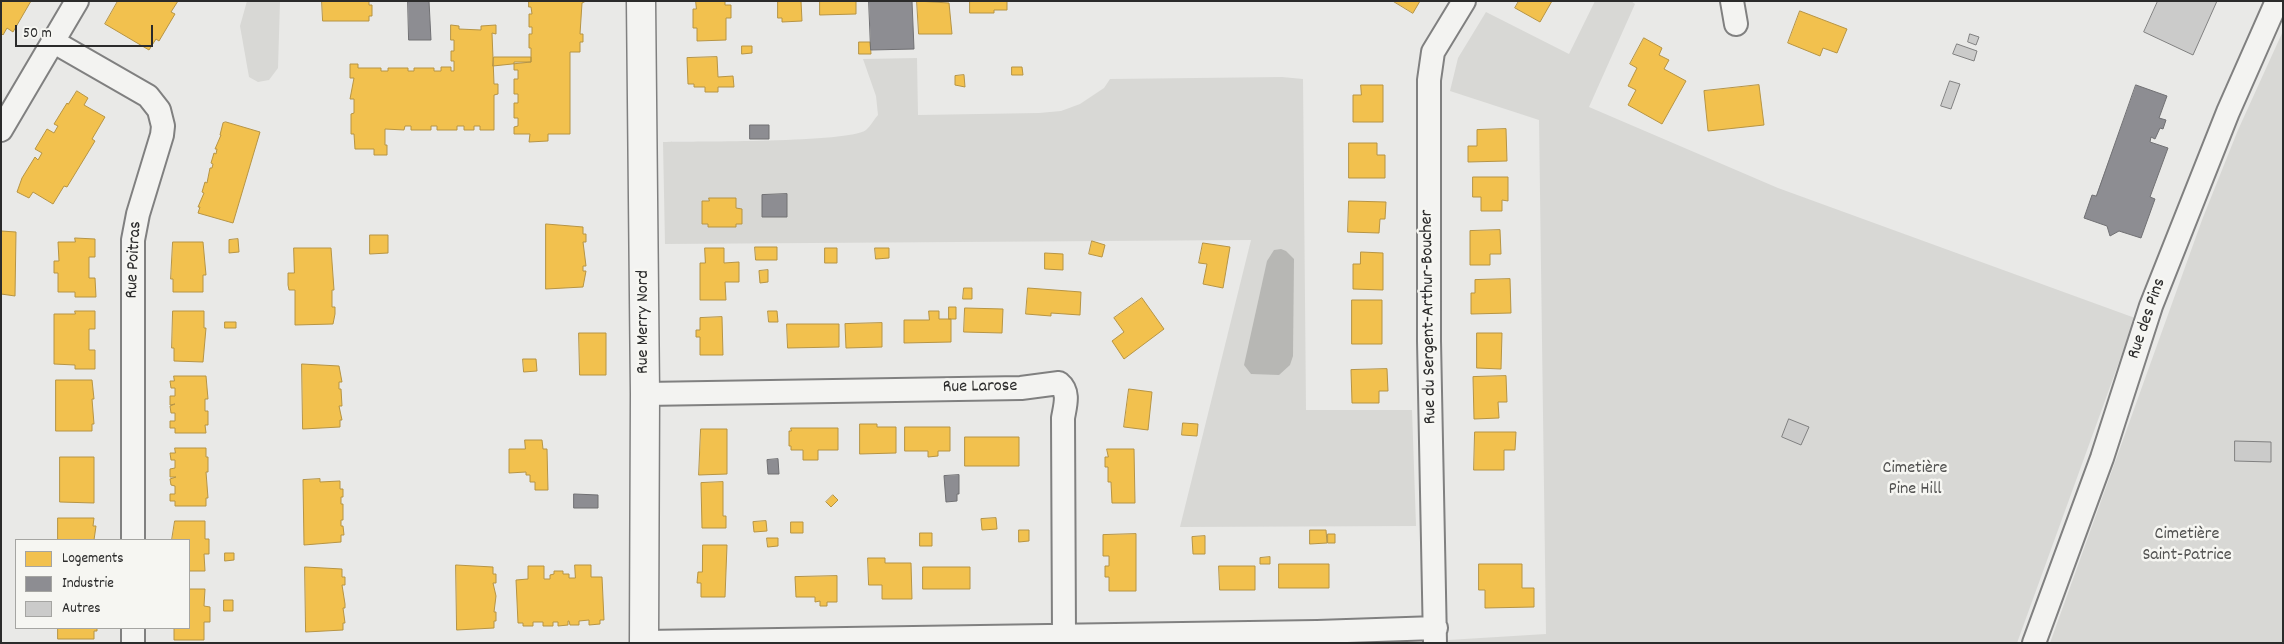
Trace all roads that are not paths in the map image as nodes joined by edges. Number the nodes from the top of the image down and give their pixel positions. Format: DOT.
graph roads {
  1 [pos="77,1"];
  2 [pos="641,1"];
  3 [pos="1464,1"];
  4 [pos="1732,1"];
  5 [pos="2277,1"];
  6 [pos="1736,24"];
  7 [pos="54,42"];
  8 [pos="1,130"];
  9 [pos="645,394"];
  10 [pos="133,539"];
  11 [pos="133,629"];
  12 [pos="1064,636"];
  13 [pos="1436,636"];
  14 [pos="133,643"];
  15 [pos="644,643"];
  16 [pos="2034,643"];
  1 -- 7 [label="street"];
  2 -- 9 [label="main road, Rue Merry Nord"];
  3 -- 13 [label="street, Rue du Sergent-Arthur-Boucher"];
  4 -- 6 [label="street"];
  5 -- 16 [label="street, Rue des Pins"];
  7 -- 8 [label="street"];
  7 -- 10 [label="street, Rue Poitras"];
  9 -- 12 [label="street, Rue Larose"];
  9 -- 15 [label="main road, Rue Merry Nord"];
  11 -- 14 [label="street"];
  12 -- 13 [label="street"];
  12 -- 15 [label="street"];
}
